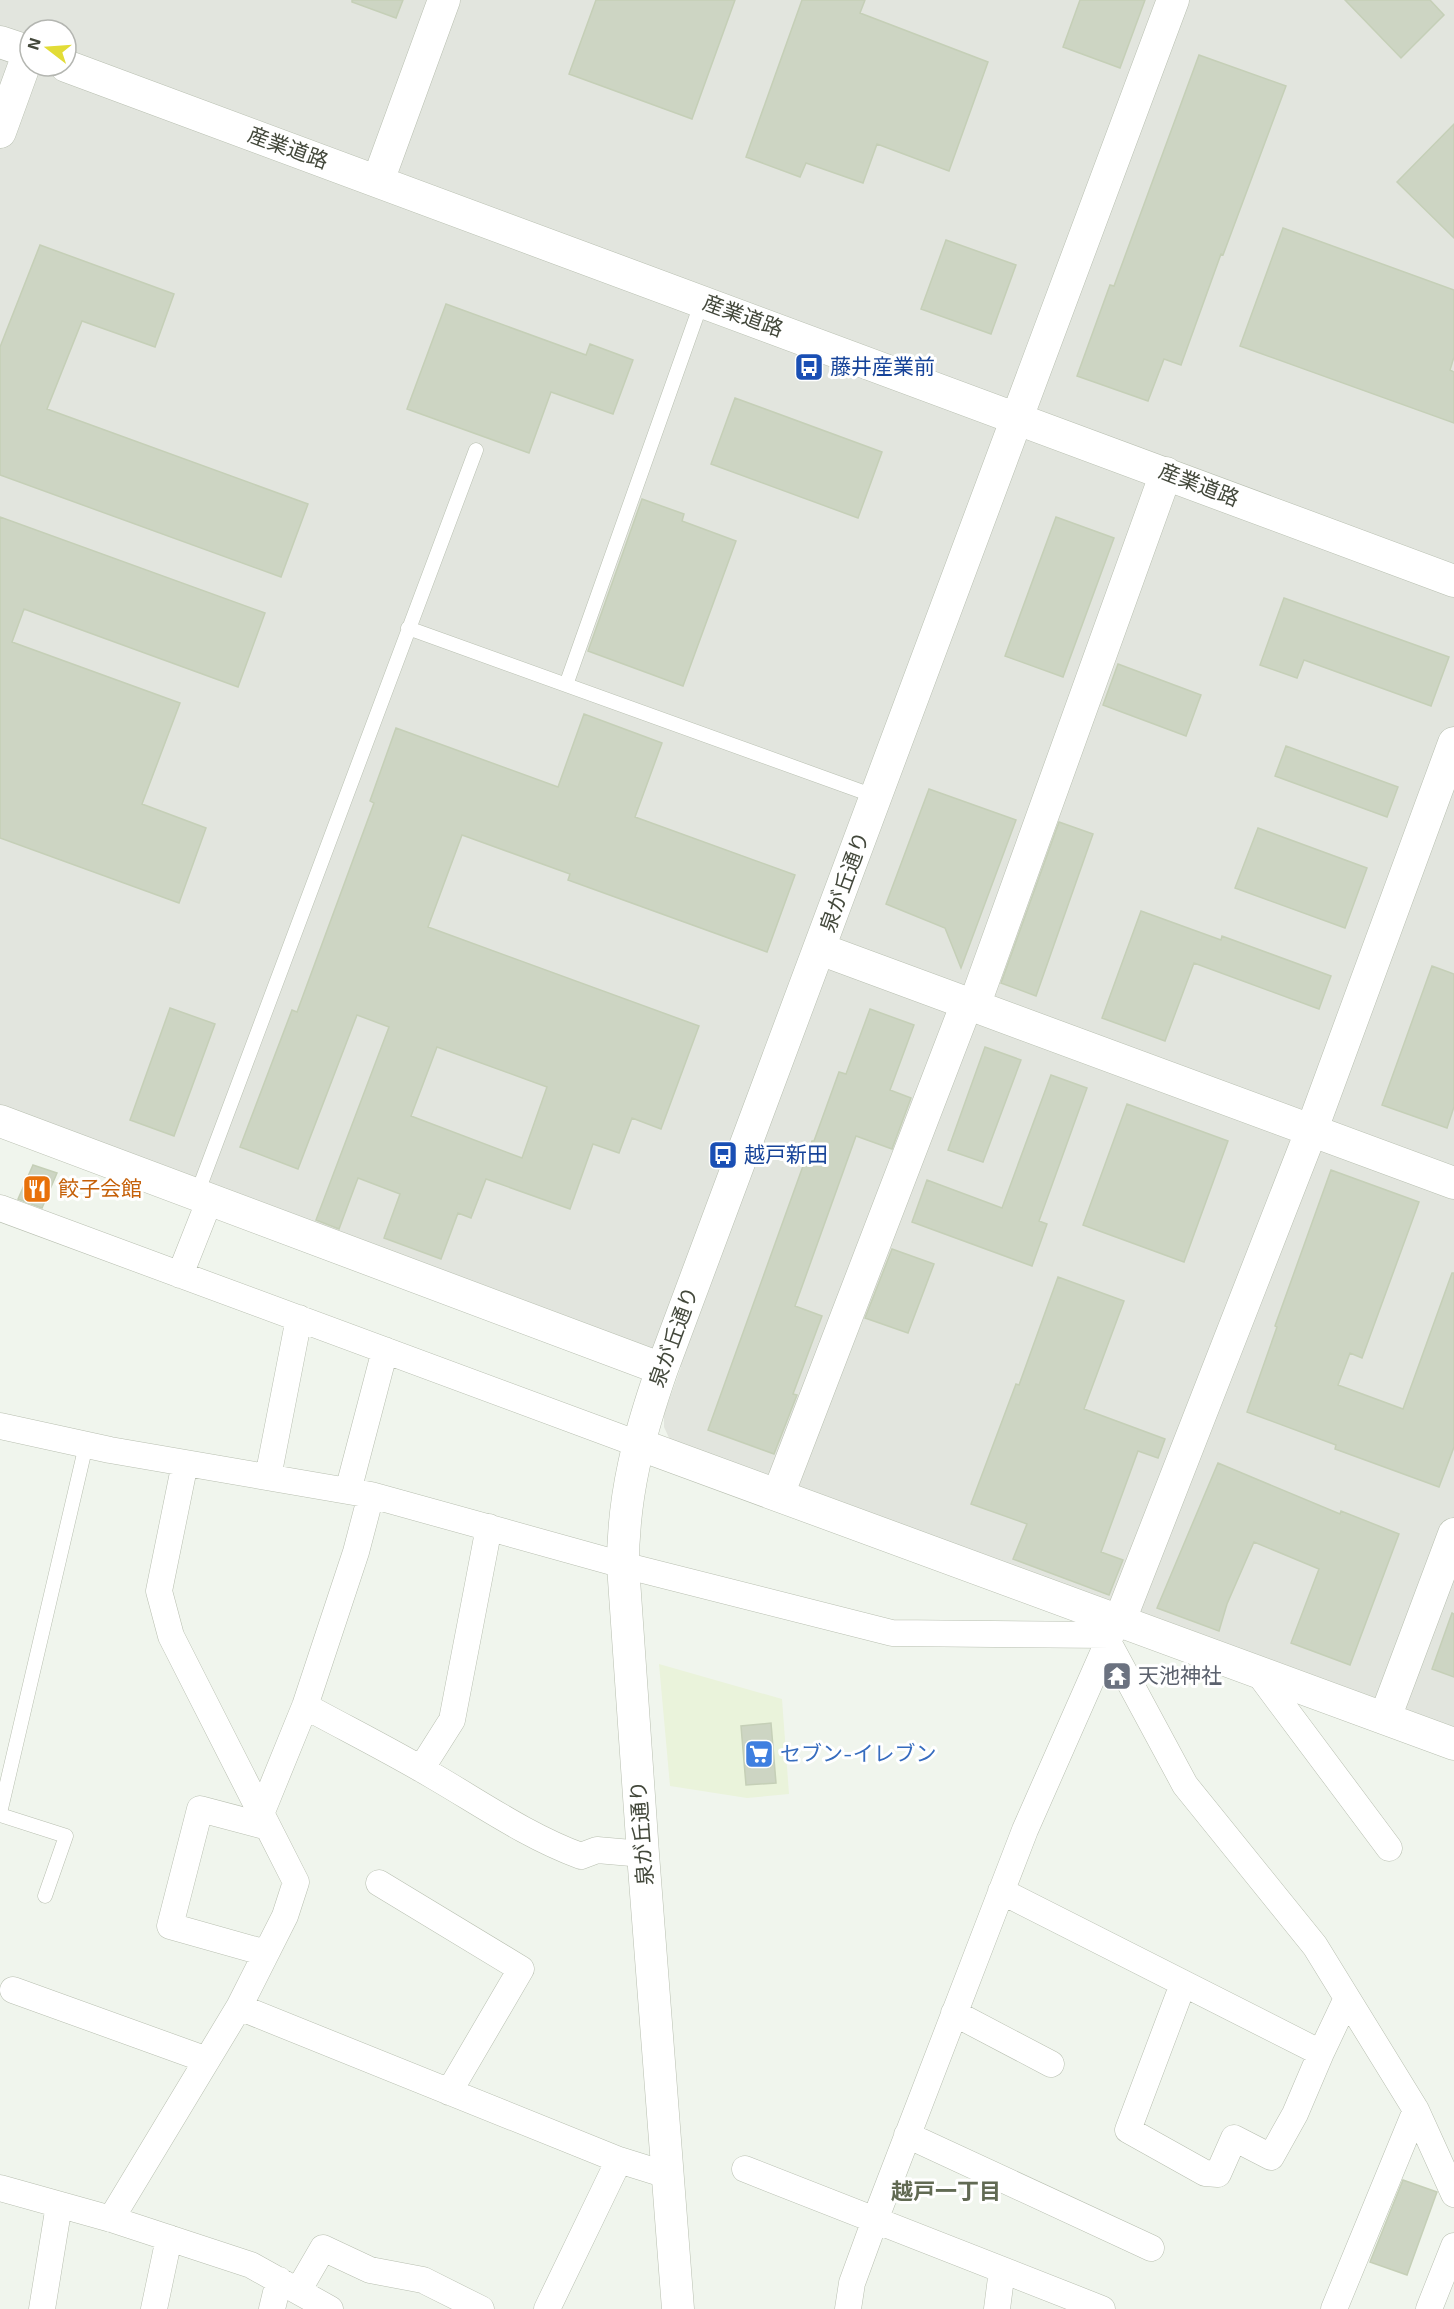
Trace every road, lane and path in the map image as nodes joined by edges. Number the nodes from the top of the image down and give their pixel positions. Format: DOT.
graph roads {
  1 [pos="444,0"];
  2 [pos="1173,0"];
  3 [pos="0,42"];
  4 [pos="18,48"];
  5 [pos="78,70"];
  6 [pos="20,78"];
  7 [pos="0,132"];
  8 [pos="378,181"];
  9 [pos="702,301"];
  10 [pos="1018,418"];
  11 [pos="476,450"];
  12 [pos="1166,472"];
  13 [pos="1454,581"];
  14 [pos="408,628"];
  15 [pos="566,685"];
  16 [pos="1454,742"];
  17 [pos="877,797"];
  18 [pos="820,949"];
  19 [pos="970,1004"];
  20 [pos="0,1121"];
  21 [pos="1312,1129"];
  22 [pos="1454,1183"];
  23 [pos="204,1197"];
  24 [pos="0,1208"];
  25 [pos="180,1275"];
  26 [pos="300,1318"];
  27 [pos="385,1350"];
  28 [pos="662,1369"];
  29 [pos="0,1426"];
  30 [pos="638,1444"];
  31 [pos="86,1445"];
  32 [pos="185,1463"];
  33 [pos="268,1477"];
  34 [pos="360,1493"];
  35 [pos="778,1495"];
  36 [pos="489,1527"];
  37 [pos="1454,1534"];
  38 [pos="623,1565"];
  39 [pos="1113,1632"];
  40 [pos="1256,1670"];
  41 [pos="305,1706"];
  42 [pos="1385,1718"];
  43 [pos="1454,1744"];
  44 [pos="421,1769"];
  45 [pos="0,1814"];
  46 [pos="265,1821"];
  47 [pos="1389,1848"];
  48 [pos="643,1854"];
  49 [pos="379,1883"];
  50 [pos="1001,1891"];
  51 [pos="45,1896"];
  52 [pos="266,1953"];
  53 [pos="1184,1984"];
  54 [pos="14,1990"];
  55 [pos="1347,1998"];
  56 [pos="239,2007"];
  57 [pos="954,2013"];
  58 [pos="1321,2053"];
  59 [pos="207,2060"];
  60 [pos="1051,2064"];
  61 [pos="449,2092"];
  62 [pos="1416,2110"];
  63 [pos="907,2135"];
  64 [pos="619,2160"];
  65 [pos="745,2169"];
  66 [pos="667,2175"];
  67 [pos="0,2188"];
  68 [pos="1454,2194"];
  69 [pos="59,2205"];
  70 [pos="111,2219"];
  71 [pos="874,2220"];
  72 [pos="169,2238"];
  73 [pos="1454,2246"];
  74 [pos="1151,2248"];
  75 [pos="1002,2270"];
  76 [pos="288,2286"];
  77 [pos="42,2309"];
  78 [pos="154,2309"];
  79 [pos="272,2309"];
  80 [pos="330,2309"];
  81 [pos="481,2309"];
  82 [pos="547,2309"];
  83 [pos="678,2309"];
  84 [pos="848,2309"];
  85 [pos="997,2309"];
  86 [pos="1102,2309"];
  87 [pos="1334,2309"];
  88 [pos="1429,2309"];
  1 -- 8 [label="street"];
  2 -- 10 [label="street, 泉が丘通り"];
  3 -- 4 [label="street"];
  5 -- 8 [label="street, 産業道路"];
  6 -- 7 [label="street"];
  8 -- 9 [label="street, 産業道路"];
  9 -- 10 [label="street, 産業道路"];
  9 -- 15 [label="lane"];
  10 -- 12 [label="street, 産業道路"];
  10 -- 17 [label="street, 泉が丘通り"];
  11 -- 14 [label="lane"];
  12 -- 13 [label="street, 産業道路"];
  12 -- 19 [label="street"];
  14 -- 15 [label="lane"];
  14 -- 23 [label="lane"];
  15 -- 17 [label="lane"];
  16 -- 21 [label="street"];
  17 -- 18 [label="street, 泉が丘通り"];
  18 -- 19 [label="street"];
  18 -- 28 [label="street, 泉が丘通り"];
  19 -- 21 [label="street"];
  19 -- 35 [label="street"];
  20 -- 23 [label="street"];
  21 -- 22 [label="street"];
  21 -- 39 [label="street"];
  23 -- 25 [label="street"];
  23 -- 28 [label="street"];
  24 -- 25 [label="street"];
  25 -- 26 [label="street"];
  26 -- 27 [label="street"];
  26 -- 33 [label="street"];
  27 -- 30 [label="street"];
  27 -- 34 [label="street"];
  28 -- 30 [label="street, 泉が丘通り"];
  29 -- 31 [label="street"];
  30 -- 35 [label="street"];
  30 -- 38 [label="street, 泉が丘通り"];
  31 -- 32 [label="street"];
  31 -- 45 [label="lane"];
  32 -- 33 [label="street"];
  32 -- 46 [label="street"];
  33 -- 34 [label="street"];
  34 -- 36 [label="street"];
  34 -- 41 [label="street"];
  35 -- 39 [label="street"];
  36 -- 38 [label="street"];
  36 -- 44 [label="street"];
  37 -- 42 [label="street"];
  38 -- 39 [label="street"];
  38 -- 48 [label="street, 泉が丘通り"];
  39 -- 40 [label="street"];
  39 -- 50 [label="street"];
  39 -- 55 [label="street"];
  40 -- 42 [label="street"];
  40 -- 47 [label="street"];
  41 -- 44 [label="street"];
  41 -- 46 [label="street"];
  42 -- 43 [label="street"];
  44 -- 48 [label="street"];
  45 -- 51 [label="lane"];
  46 -- 52 [label="street"];
  46 -- 52 [label="street"];
  48 -- 66 [label="street, 泉が丘通り"];
  49 -- 61 [label="street"];
  50 -- 53 [label="street"];
  50 -- 57 [label="street"];
  52 -- 56 [label="street"];
  53 -- 58 [label="street"];
  53 -- 58 [label="street"];
  54 -- 59 [label="street"];
  55 -- 58 [label="street"];
  55 -- 62 [label="street"];
  56 -- 59 [label="street"];
  56 -- 61 [label="street"];
  57 -- 60 [label="street"];
  57 -- 63 [label="street"];
  59 -- 70 [label="street"];
  61 -- 64 [label="street"];
  62 -- 68 [label="street"];
  62 -- 87 [label="street"];
  63 -- 71 [label="street"];
  63 -- 74 [label="street"];
  64 -- 66 [label="street"];
  64 -- 82 [label="street"];
  65 -- 71 [label="street"];
  66 -- 83 [label="street, 泉が丘通り"];
  67 -- 69 [label="street"];
  69 -- 70 [label="street"];
  69 -- 77 [label="street"];
  70 -- 72 [label="street"];
  71 -- 75 [label="street"];
  71 -- 84 [label="street"];
  72 -- 76 [label="street"];
  72 -- 78 [label="street"];
  73 -- 88 [label="street"];
  75 -- 85 [label="street"];
  75 -- 86 [label="street"];
  76 -- 79 [label="street"];
  76 -- 80 [label="street"];
  76 -- 81 [label="street"];
}
